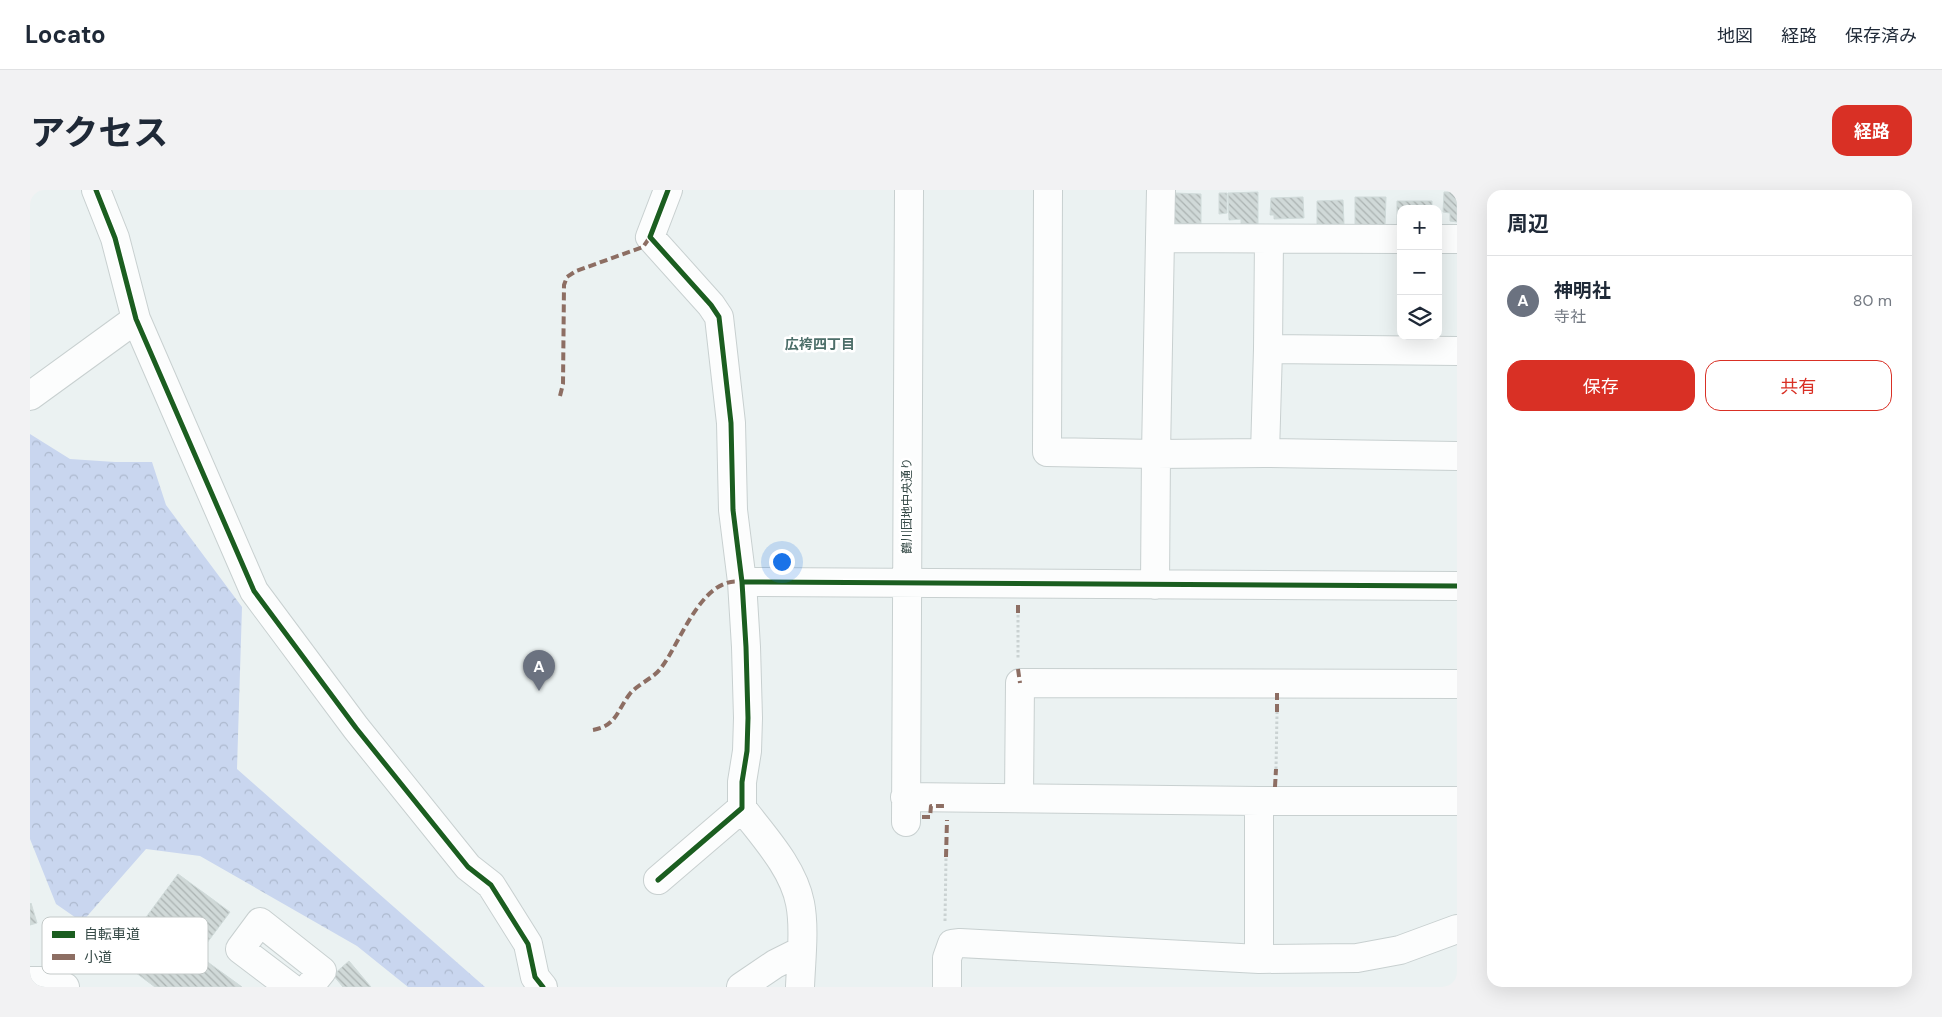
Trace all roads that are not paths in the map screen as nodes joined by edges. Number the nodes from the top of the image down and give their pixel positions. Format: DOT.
graph roads {
  1 [pos="96,190"];
  2 [pos="668,190"];
  3 [pos="910,190"];
  4 [pos="1048,190"];
  5 [pos="1161,190"];
  6 [pos="1160,238"];
  7 [pos="1269,239"];
  8 [pos="1397,239"];
  9 [pos="1442,239"];
  10 [pos="1457,239"];
  11 [pos="136,319"];
  12 [pos="1268,349"];
  13 [pos="1457,351"];
  14 [pos="30,396"];
  15 [pos="1266,453"];
  16 [pos="1156,454"];
  17 [pos="1457,456"];
  18 [pos="742,582"];
  19 [pos="906,583"];
  20 [pos="1155,585"];
  21 [pos="1457,586"];
  22 [pos="1457,684"];
  23 [pos="1019,798"];
  24 [pos="1259,801"];
  25 [pos="1457,801"];
  26 [pos="742,808"];
  27 [pos="658,880"];
  28 [pos="1457,930"];
  29 [pos="801,951"];
  30 [pos="1259,959"];
  31 [pos="30,981"];
  32 [pos="65,987"];
  33 [pos="290,987"];
  34 [pos="309,987"];
  35 [pos="543,987"];
  36 [pos="741,987"];
  37 [pos="800,987"];
  38 [pos="947,987"];
  1 -- 11 [label="street"];
  2 -- 18 [label="street"];
  3 -- 19 [label="street, 鶴川団地中央通り"];
  4 -- 16 [label="street"];
  5 -- 6 [label="street"];
  6 -- 7 [label="street"];
  6 -- 16 [label="street"];
  7 -- 8 [label="street"];
  7 -- 12 [label="street"];
  9 -- 10 [label="street"];
  11 -- 14 [label="street"];
  11 -- 35 [label="street"];
  12 -- 13 [label="street"];
  12 -- 15 [label="street"];
  15 -- 16 [label="street"];
  15 -- 17 [label="street"];
  16 -- 20 [label="street"];
  18 -- 19 [label="street"];
  18 -- 26 [label="street"];
  19 -- 20 [label="street"];
  19 -- 23 [label="street, 鶴川団地中央通り"];
  20 -- 21 [label="street"];
  22 -- 23 [label="street"];
  23 -- 24 [label="street"];
  24 -- 25 [label="street"];
  24 -- 30 [label="street"];
  26 -- 27 [label="street"];
  26 -- 29 [label="street"];
  28 -- 30 [label="street"];
  29 -- 36 [label="street"];
  29 -- 37 [label="street"];
  30 -- 38 [label="street"];
  31 -- 32 [label="street"];
  33 -- 34 [label="street"];
}
